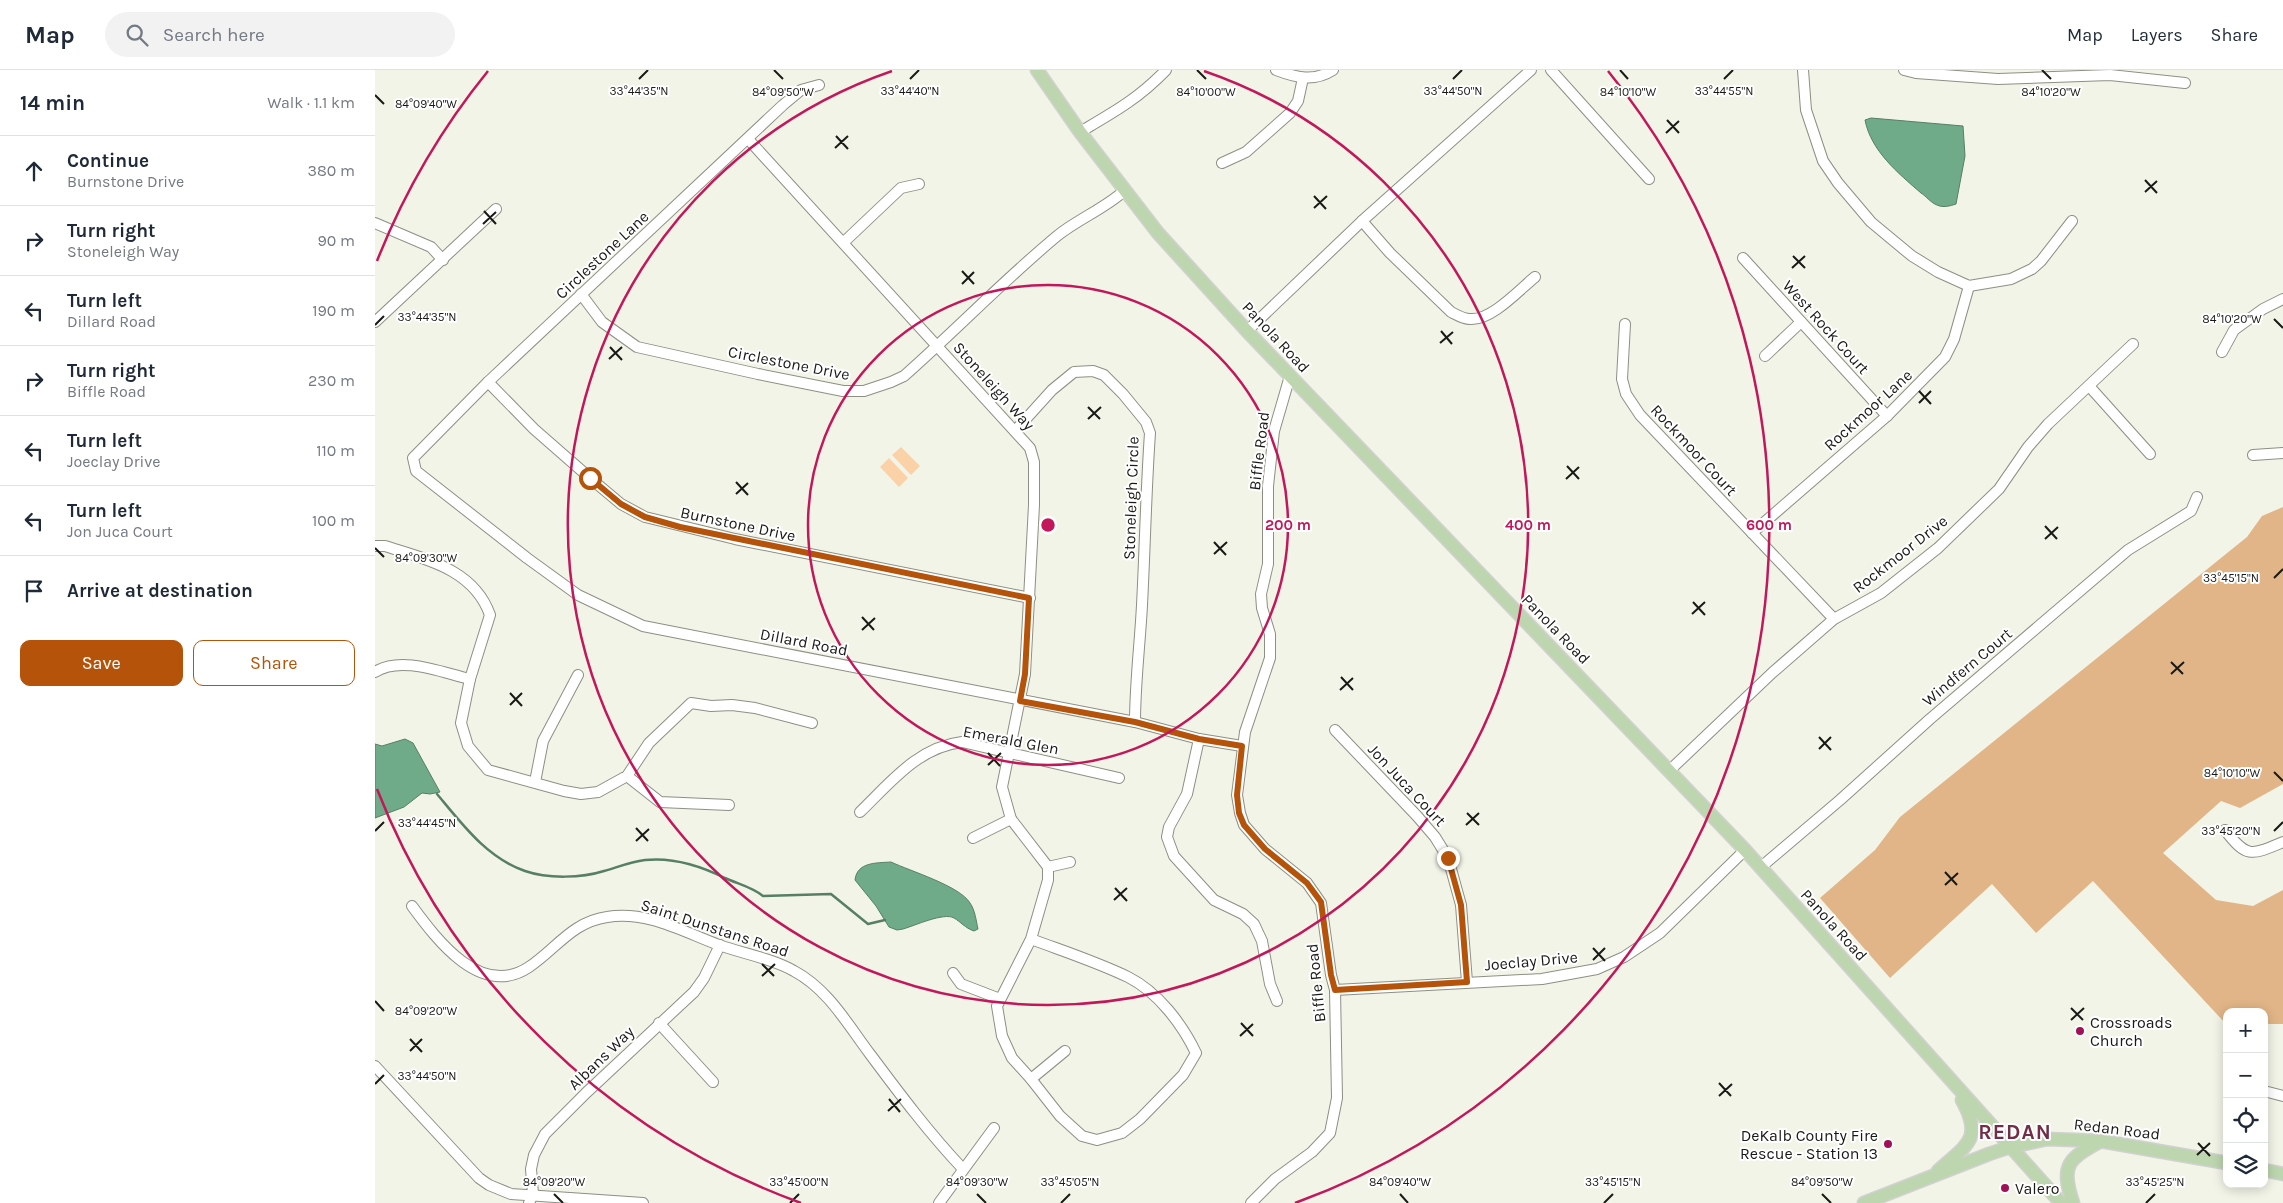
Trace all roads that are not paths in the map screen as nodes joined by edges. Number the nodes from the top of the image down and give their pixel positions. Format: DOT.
graph roads {
  1 [pos="1037,70"];
  2 [pos="1166,70"];
  3 [pos="1277,70"];
  4 [pos="1333,70"];
  5 [pos="1531,70"];
  6 [pos="1551,70"];
  7 [pos="1803,70"];
  8 [pos="1904,70"];
  9 [pos="1303,78"];
  10 [pos="2185,84"];
  11 [pos="819,85"];
  12 [pos="1080,132"];
  13 [pos="748,139"];
  14 [pos="1222,163"];
  15 [pos="1649,179"];
  16 [pos="919,184"];
  17 [pos="1124,191"];
  18 [pos="496,209"];
  19 [pos="1362,221"];
  20 [pos="2072,222"];
  21 [pos="375,223"];
  22 [pos="844,242"];
  23 [pos="1743,258"];
  24 [pos="443,260"];
  25 [pos="1535,277"];
  26 [pos="1969,286"];
  27 [pos="581,294"];
  28 [pos="2283,299"];
  29 [pos="375,322"];
  30 [pos="1801,322"];
  31 [pos="1625,324"];
  32 [pos="1247,331"];
  33 [pos="2133,344"];
  34 [pos="937,346"];
  35 [pos="2222,352"];
  36 [pos="1765,356"];
  37 [pos="1290,376"];
  38 [pos="488,382"];
  39 [pos="2089,386"];
  40 [pos="1887,416"];
  41 [pos="1015,431"];
  42 [pos="2283,453"];
  43 [pos="2150,454"];
  44 [pos="2253,455"];
  45 [pos="413,458"];
  46 [pos="2197,497"];
  47 [pos="1752,533"];
  48 [pos="375,546"];
  49 [pos="1029,598"];
  50 [pos="1834,619"];
  51 [pos="375,672"];
  52 [pos="578,674"];
  53 [pos="470,680"];
  54 [pos="1020,701"];
  55 [pos="1135,722"];
  56 [pos="812,723"];
  57 [pos="1335,730"];
  58 [pos="1199,739"];
  59 [pos="1242,746"];
  60 [pos="1010,753"];
  61 [pos="1669,771"];
  62 [pos="627,776"];
  63 [pos="1119,778"];
  64 [pos="535,782"];
  65 [pos="729,805"];
  66 [pos="860,812"];
  67 [pos="1011,819"];
  68 [pos="2225,830"];
  69 [pos="973,838"];
  70 [pos="2283,842"];
  71 [pos="1745,850"];
  72 [pos="1070,862"];
  73 [pos="1048,867"];
  74 [pos="1761,868"];
  75 [pos="412,906"];
  76 [pos="1031,939"];
  77 [pos="720,945"];
  78 [pos="953,973"];
  79 [pos="1467,982"];
  80 [pos="1335,990"];
  81 [pos="1000,999"];
  82 [pos="1277,1001"];
  83 [pos="659,1023"];
  84 [pos="1065,1051"];
  85 [pos="375,1066"];
  86 [pos="1031,1079"];
  87 [pos="1951,1081"];
  88 [pos="713,1082"];
  89 [pos="2268,1092"];
  90 [pos="2283,1096"];
  91 [pos="994,1128"];
  92 [pos="2101,1140"];
  93 [pos="2010,1146"];
  94 [pos="2223,1162"];
  95 [pos="963,1169"];
  96 [pos="2268,1171"];
  97 [pos="2283,1174"];
  98 [pos="1934,1176"];
  99 [pos="531,1199"];
  100 [pos="643,1203"];
  101 [pos="939,1203"];
  102 [pos="1251,1203"];
  103 [pos="1864,1203"];
  104 [pos="2061,1203"];
  105 [pos="2073,1203"];
  1 -- 12 [label="main road, Panola Road"];
  2 -- 12 [label="street"];
  3 -- 9 [label="street"];
  4 -- 9 [label="street"];
  5 -- 19 [label="street"];
  6 -- 15 [label="street"];
  7 -- 26 [label="street"];
  8 -- 10 [label="street"];
  9 -- 14 [label="street"];
  11 -- 13 [label="street, Circlestone Lane"];
  12 -- 17 [label="main road, Panola Road"];
  13 -- 22 [label="street, Stoneleigh Way"];
  13 -- 27 [label="street, Circlestone Lane"];
  16 -- 22 [label="street"];
  17 -- 32 [label="main road, Panola Road"];
  17 -- 34 [label="street, Circlestone Drive"];
  18 -- 24 [label="street"];
  19 -- 25 [label="street"];
  19 -- 32 [label="street"];
  20 -- 26 [label="street"];
  21 -- 24 [label="street"];
  22 -- 34 [label="street, Stoneleigh Way"];
  23 -- 30 [label="street, West Rock Court"];
  24 -- 29 [label="street"];
  26 -- 40 [label="street, Rockmoor Lane"];
  27 -- 34 [label="street, Circlestone Drive"];
  27 -- 38 [label="street, Circlestone Lane"];
  28 -- 35 [label="street"];
  30 -- 36 [label="street"];
  30 -- 40 [label="street, West Rock Court"];
  31 -- 47 [label="street, Rockmoor Court"];
  32 -- 37 [label="main road, Panola Road"];
  33 -- 39 [label="street, Rockmoor Drive"];
  34 -- 41 [label="street, Stoneleigh Way"];
  37 -- 59 [label="street, Biffle Road"];
  37 -- 61 [label="main road, Panola Road"];
  38 -- 45 [label="street, Circlestone Lane"];
  38 -- 49 [label="street, Burnstone Drive"];
  39 -- 43 [label="street"];
  39 -- 50 [label="street, Rockmoor Drive"];
  40 -- 47 [label="street, Rockmoor Lane"];
  41 -- 49 [label="street, Stoneleigh Way"];
  41 -- 55 [label="street, Stoneleigh Circle"];
  42 -- 44 [label="street"];
  45 -- 54 [label="street, Dillard Road"];
  46 -- 74 [label="street, Windfern Court"];
  47 -- 50 [label="street, Rockmoor Court"];
  48 -- 53 [label="street"];
  49 -- 54 [label="street, Stoneleigh Way"];
  50 -- 61 [label="street, Rockmoor Drive"];
  51 -- 53 [label="street"];
  52 -- 64 [label="street"];
  53 -- 64 [label="street"];
  54 -- 55 [label="street, Dillard Road"];
  54 -- 60 [label="street, Stoneleigh Way"];
  55 -- 58 [label="street, Dillard Road"];
  56 -- 62 [label="street"];
  57 -- 79 [label="street, Jon Juca Court"];
  58 -- 59 [label="street, Dillard Road"];
  58 -- 82 [label="street"];
  59 -- 80 [label="street, Biffle Road"];
  60 -- 63 [label="street, Emerald Glen"];
  60 -- 66 [label="street, Emerald Glen"];
  60 -- 67 [label="street, Stoneleigh Way"];
  61 -- 71 [label="main road, Panola Road"];
  62 -- 64 [label="street"];
  62 -- 65 [label="street"];
  67 -- 69 [label="street"];
  67 -- 73 [label="street, Stoneleigh Way"];
  68 -- 70 [label="street"];
  71 -- 74 [label="main road, Panola Road"];
  71 -- 79 [label="street, Joeclay Drive"];
  72 -- 73 [label="street"];
  73 -- 76 [label="street"];
  74 -- 87 [label="main road, Panola Road"];
  75 -- 77 [label="street, Saint Dunstans Road"];
  76 -- 81 [label="street"];
  76 -- 86 [label="street"];
  77 -- 83 [label="street, Albans Way"];
  77 -- 95 [label="street, Saint Dunstans Road"];
  78 -- 81 [label="street"];
  79 -- 80 [label="street, Joeclay Drive"];
  80 -- 102 [label="street, Biffle Road"];
  81 -- 86 [label="street"];
  83 -- 88 [label="street"];
  83 -- 99 [label="street, Albans Way"];
  84 -- 86 [label="street"];
  85 -- 99 [label="street"];
  87 -- 93 [label="main road, Panola Road"];
  87 -- 98 [label="main road"];
  89 -- 90 [label="street"];
  91 -- 95 [label="street"];
  92 -- 93 [label="main road, Redan Road"];
  92 -- 94 [label="main road, Redan Road"];
  92 -- 105 [label="main road"];
  93 -- 98 [label="main road, Redan Road"];
  93 -- 104 [label="main road, Panola Road"];
  95 -- 101 [label="street"];
  96 -- 97 [label="main road"];
  98 -- 103 [label="main road, Redan Road"];
  99 -- 100 [label="street"];
}
